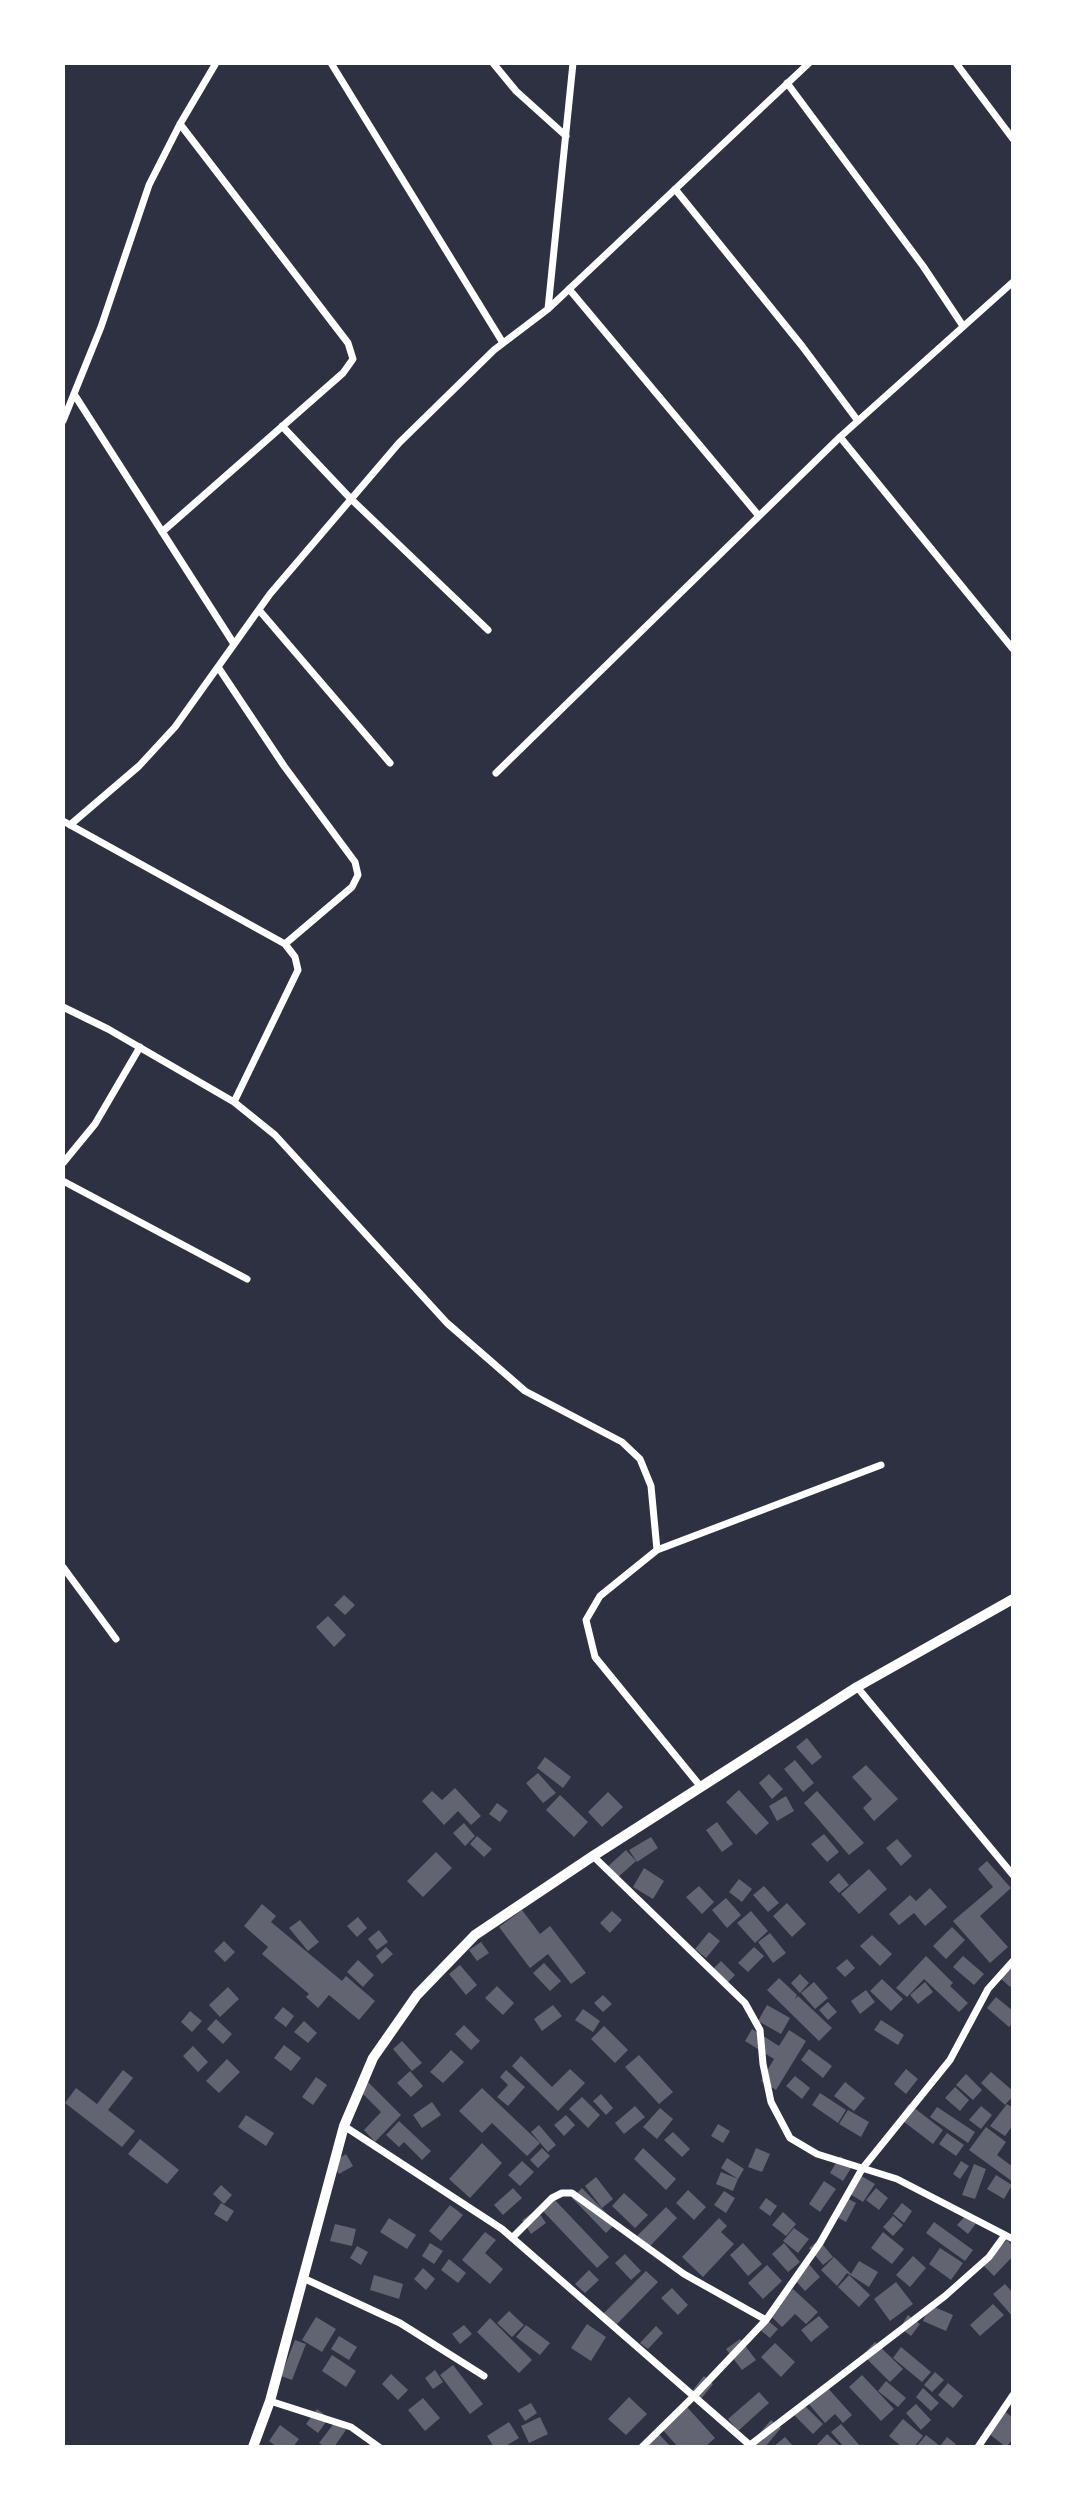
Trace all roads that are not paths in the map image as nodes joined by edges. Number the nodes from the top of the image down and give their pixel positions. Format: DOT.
graph roads {
  1 [pos="216,63"];
  2 [pos="331,63"];
  3 [pos="493,63"];
  4 [pos="573,63"];
  5 [pos="809,63"];
  6 [pos="956,63"];
  7 [pos="788,83"];
  8 [pos="180,124"];
  9 [pos="566,136"];
  10 [pos="1013,139"];
  11 [pos="675,189"];
  12 [pos="1013,282"];
  13 [pos="569,289"];
  14 [pos="548,309"];
  15 [pos="964,326"];
  16 [pos="503,343"];
  17 [pos="74,394"];
  18 [pos="63,421"];
  19 [pos="858,421"];
  20 [pos="282,426"];
  21 [pos="840,437"];
  22 [pos="350,498"];
  23 [pos="759,516"];
  24 [pos="162,532"];
  25 [pos="259,610"];
  26 [pos="488,630"];
  27 [pos="234,644"];
  28 [pos="1013,649"];
  29 [pos="218,667"];
  30 [pos="390,763"];
  31 [pos="496,773"];
  32 [pos="66,823"];
  33 [pos="285,944"];
  34 [pos="63,1007"];
  35 [pos="140,1047"];
  36 [pos="234,1102"];
  37 [pos="63,1163"];
  38 [pos="63,1181"];
  39 [pos="247,1279"];
  40 [pos="881,1465"];
  41 [pos="657,1550"];
  42 [pos="63,1567"];
  43 [pos="1013,1598"];
  44 [pos="116,1639"];
  45 [pos="857,1687"];
  46 [pos="701,1787"];
  47 [pos="593,1856"];
  48 [pos="1013,1875"];
  49 [pos="1013,1961"];
  50 [pos="344,2126"];
  51 [pos="862,2169"];
  52 [pos="1005,2235"];
  53 [pos="512,2238"];
  54 [pos="1013,2239"];
  55 [pos="303,2278"];
  56 [pos="766,2320"];
  57 [pos="484,2376"];
  58 [pos="1013,2395"];
  59 [pos="694,2396"];
  60 [pos="270,2401"];
  61 [pos="751,2446"];
  62 [pos="253,2447"];
  63 [pos="379,2447"];
  64 [pos="642,2447"];
  65 [pos="978,2447"];
  1 -- 8 [label="street"];
  2 -- 16 [label="street"];
  3 -- 9 [label="street"];
  4 -- 9 [label="street"];
  5 -- 7 [label="street"];
  6 -- 10 [label="street"];
  7 -- 11 [label="street"];
  7 -- 15 [label="street"];
  8 -- 17 [label="street"];
  8 -- 20 [label="street"];
  9 -- 14 [label="street"];
  11 -- 13 [label="street"];
  11 -- 19 [label="street"];
  12 -- 15 [label="street"];
  13 -- 14 [label="street"];
  13 -- 23 [label="street"];
  14 -- 16 [label="street"];
  15 -- 19 [label="street"];
  16 -- 22 [label="street"];
  17 -- 18 [label="street"];
  17 -- 24 [label="street"];
  19 -- 21 [label="street"];
  20 -- 22 [label="street"];
  20 -- 24 [label="street"];
  21 -- 23 [label="street"];
  21 -- 28 [label="street"];
  22 -- 25 [label="street"];
  22 -- 26 [label="street"];
  23 -- 31 [label="street"];
  24 -- 27 [label="street"];
  25 -- 27 [label="street"];
  25 -- 30 [label="street"];
  27 -- 29 [label="street"];
  29 -- 32 [label="street"];
  29 -- 33 [label="street"];
  32 -- 33 [label="street"];
  33 -- 36 [label="street"];
  34 -- 35 [label="street"];
  35 -- 36 [label="street"];
  35 -- 37 [label="street"];
  36 -- 41 [label="street"];
  38 -- 39 [label="street"];
  40 -- 41 [label="street"];
  41 -- 46 [label="street"];
  42 -- 44 [label="street"];
  43 -- 45 [label="street"];
  45 -- 46 [label="street"];
  45 -- 48 [label="street"];
  46 -- 47 [label="street"];
  47 -- 50 [label="street"];
  47 -- 51 [label="street"];
  49 -- 51 [label="street"];
  50 -- 53 [label="street"];
  50 -- 55 [label="street"];
  51 -- 52 [label="street"];
  51 -- 56 [label="street"];
  52 -- 54 [label="street"];
  52 -- 61 [label="street"];
  53 -- 56 [label="street"];
  53 -- 59 [label="street"];
  55 -- 57 [label="street"];
  55 -- 60 [label="street"];
  56 -- 59 [label="street"];
  58 -- 65 [label="street"];
  59 -- 61 [label="street"];
  59 -- 64 [label="street"];
  60 -- 62 [label="street"];
  60 -- 63 [label="street"];
}
